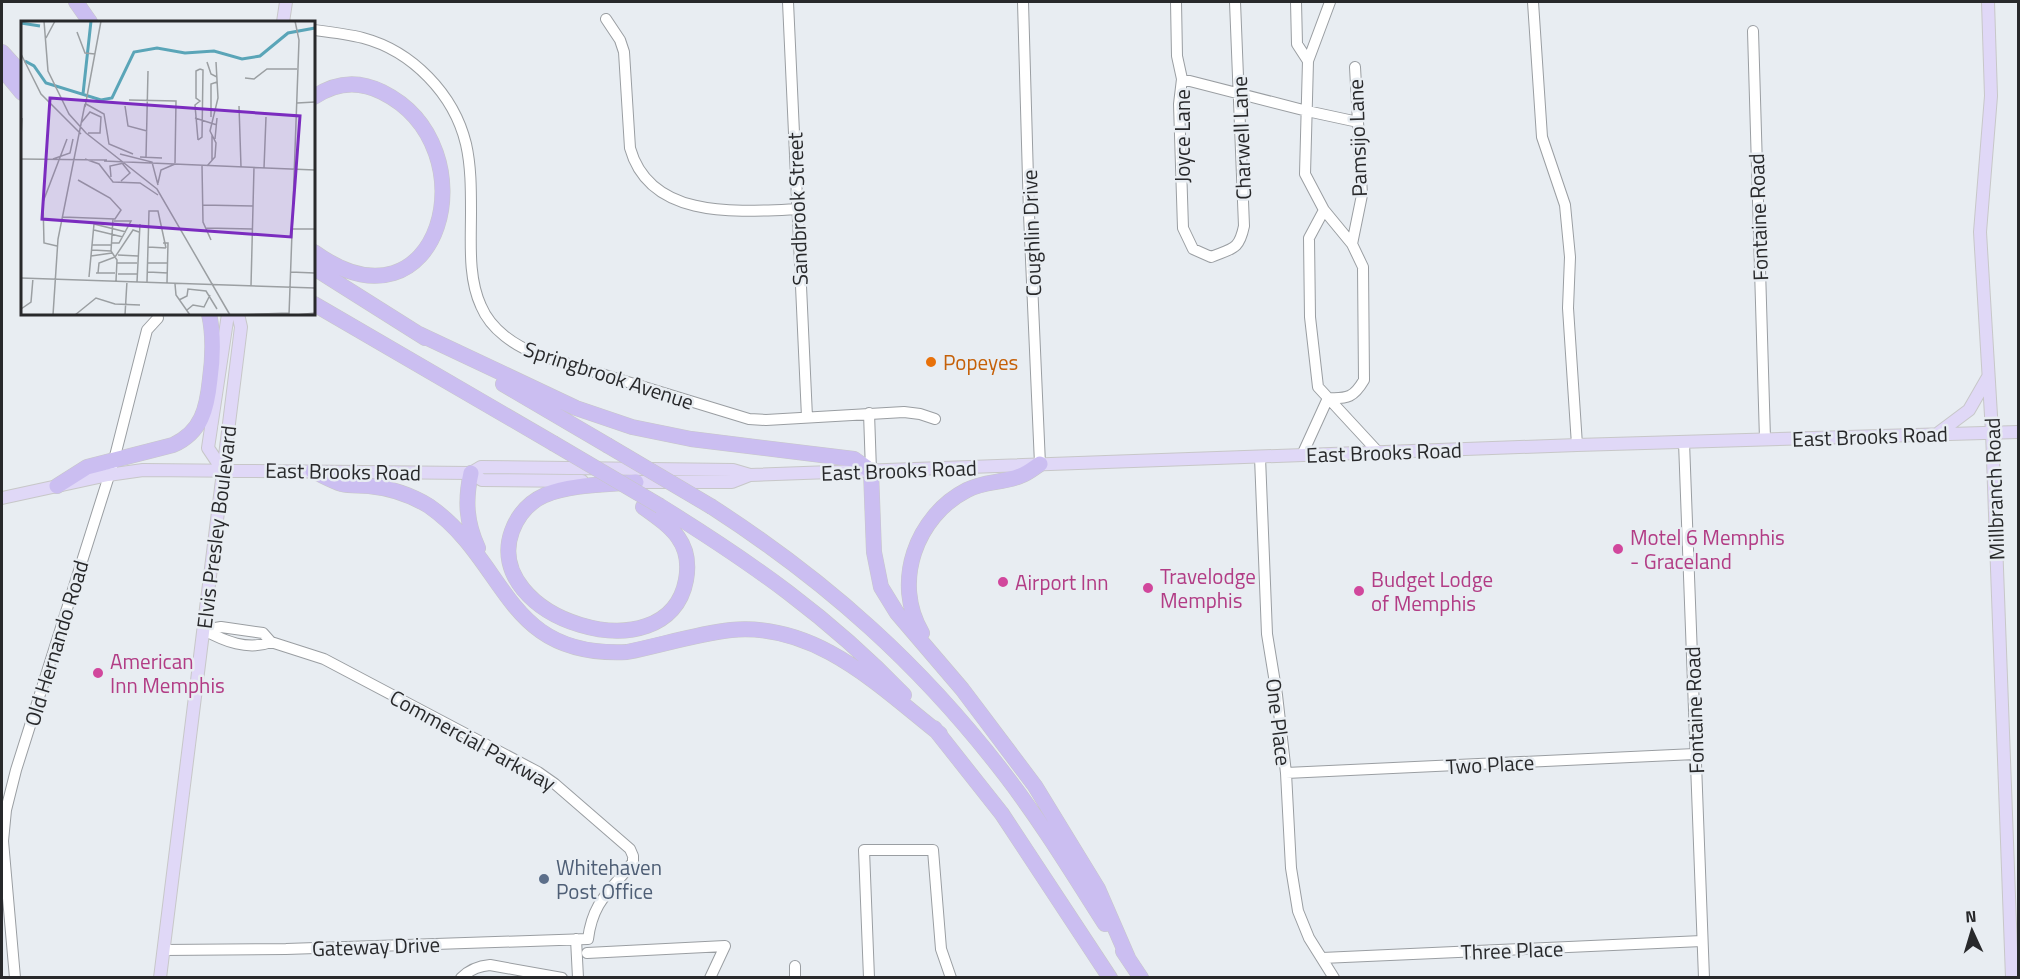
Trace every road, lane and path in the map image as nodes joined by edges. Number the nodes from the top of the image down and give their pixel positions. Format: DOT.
graph roads {
  1 [pos="76,2"];
  2 [pos="789,2"];
  3 [pos="1023,2"];
  4 [pos="1176,2"];
  5 [pos="1235,2"];
  6 [pos="1296,2"];
  7 [pos="1330,2"];
  8 [pos="1533,2"];
  9 [pos="1988,2"];
  10 [pos="606,19"];
  11 [pos="89,21"];
  12 [pos="315,30"];
  13 [pos="1753,31"];
  14 [pos="2,52"];
  15 [pos="1308,61"];
  16 [pos="1355,67"];
  17 [pos="2,69"];
  18 [pos="21,73"];
  19 [pos="1182,79"];
  20 [pos="21,92"];
  21 [pos="1239,94"];
  22 [pos="315,96"];
  23 [pos="1307,111"];
  24 [pos="1358,122"];
  25 [pos="797,209"];
  26 [pos="1324,210"];
  27 [pos="1352,244"];
  28 [pos="315,253"];
  29 [pos="1211,257"];
  30 [pos="315,269"];
  31 [pos="315,305"];
  32 [pos="209,315"];
  33 [pos="218,315"];
  34 [pos="228,315"];
  35 [pos="238,315"];
  36 [pos="249,315"];
  37 [pos="158,318"];
  38 [pos="241,327"];
  39 [pos="419,334"];
  40 [pos="222,351"];
  41 [pos="1989,376"];
  42 [pos="1328,398"];
  43 [pos="869,413"];
  44 [pos="807,417"];
  45 [pos="935,419"];
  46 [pos="1992,432"];
  47 [pos="2019,432"];
  48 [pos="1937,434"];
  49 [pos="1764,440"];
  50 [pos="1684,441"];
  51 [pos="1577,445"];
  52 [pos="1379,453"];
  53 [pos="1302,455"];
  54 [pos="1260,457"];
  55 [pos="1040,464"];
  56 [pos="111,467"];
  57 [pos="222,470"];
  58 [pos="313,471"];
  59 [pos="871,471"];
  60 [pos="471,473"];
  61 [pos="750,475"];
  62 [pos="609,477"];
  63 [pos="636,482"];
  64 [pos="57,486"];
  65 [pos="2,498"];
  66 [pos="495,580"];
  67 [pos="204,630"];
  68 [pos="938,658"];
  69 [pos="940,734"];
  70 [pos="1695,754"];
  71 [pos="1286,773"];
  72 [pos="2014,916"];
  73 [pos="576,939"];
  74 [pos="588,939"];
  75 [pos="1702,942"];
  76 [pos="163,950"];
  77 [pos="587,953"];
  78 [pos="1128,958"];
  79 [pos="1322,958"];
  80 [pos="15,978"];
  81 [pos="160,978"];
  82 [pos="461,978"];
  83 [pos="562,978"];
  84 [pos="578,978"];
  85 [pos="710,978"];
  86 [pos="869,978"];
  87 [pos="951,978"];
  88 [pos="1110,978"];
  89 [pos="1140,978"];
  90 [pos="1334,978"];
  91 [pos="1704,978"];
  92 [pos="2012,978"];
  1 -- 11 [label="highway"];
  2 -- 25 [label="street, Sandbrook Street"];
  3 -- 55 [label="street, Coughlin Drive"];
  4 -- 19 [label="street, Joyce Lane"];
  5 -- 21 [label="street, Charwell Lane"];
  6 -- 15 [label="street"];
  7 -- 15 [label="street"];
  8 -- 51 [label="street"];
  9 -- 41 [label="main road, Millbranch Road"];
  10 -- 25 [label="street"];
  12 -- 44 [label="street, Springbrook Avenue"];
  13 -- 49 [label="street, Fontaine Road"];
  14 -- 18 [label="highway"];
  15 -- 23 [label="street"];
  16 -- 24 [label="street, Pamsijo Lane"];
  17 -- 20 [label="highway"];
  19 -- 21 [label="street"];
  19 -- 29 [label="street, Joyce Lane"];
  21 -- 23 [label="street"];
  21 -- 29 [label="street, Charwell Lane"];
  22 -- 28 [label="highway"];
  23 -- 24 [label="street"];
  23 -- 26 [label="street"];
  24 -- 27 [label="street, Pamsijo Lane"];
  25 -- 44 [label="street, Sandbrook Street"];
  26 -- 27 [label="street"];
  26 -- 42 [label="street"];
  27 -- 42 [label="street"];
  30 -- 39 [label="highway"];
  31 -- 62 [label="highway, bridge"];
  32 -- 56 [label="highway"];
  33 -- 40 [label="highway"];
  34 -- 40 [label="main road"];
  35 -- 38 [label="main road, Elvis Presley Boulevard"];
  36 -- 38 [label="main road, Elvis Presley Boulevard"];
  37 -- 56 [label="street, Old Hernando Road"];
  38 -- 57 [label="main road, Elvis Presley Boulevard"];
  39 -- 59 [label="highway"];
  39 -- 78 [label="highway, bridge"];
  40 -- 57 [label="main road"];
  41 -- 46 [label="main road, Millbranch Road"];
  41 -- 48 [label="main road"];
  42 -- 52 [label="street"];
  42 -- 53 [label="street"];
  43 -- 44 [label="street, Springbrook Avenue"];
  43 -- 45 [label="street, Springbrook Avenue"];
  43 -- 59 [label="street"];
  46 -- 47 [label="main road, East Brooks Road"];
  46 -- 48 [label="main road, East Brooks Road"];
  46 -- 72 [label="main road, Millbranch Road"];
  48 -- 49 [label="main road, East Brooks Road"];
  49 -- 50 [label="main road, East Brooks Road"];
  50 -- 51 [label="main road, East Brooks Road"];
  50 -- 70 [label="street, Fontaine Road"];
  51 -- 52 [label="main road, East Brooks Road"];
  52 -- 53 [label="main road, East Brooks Road"];
  53 -- 54 [label="main road, East Brooks Road"];
  54 -- 55 [label="main road, East Brooks Road"];
  54 -- 71 [label="street, One Place"];
  55 -- 59 [label="main road, East Brooks Road"];
  55 -- 68 [label="highway"];
  56 -- 57 [label="main road, East Brooks Road"];
  56 -- 64 [label="highway"];
  56 -- 80 [label="street, Old Hernando Road"];
  57 -- 58 [label="main road, East Brooks Road"];
  57 -- 67 [label="main road, Elvis Presley Boulevard"];
  58 -- 60 [label="main road, East Brooks Road"];
  58 -- 66 [label="highway"];
  59 -- 61 [label="main road, East Brooks Road"];
  59 -- 68 [label="highway"];
  60 -- 61 [label="main road, East Brooks Road"];
  60 -- 63 [label="main road, East Brooks Road"];
  60 -- 66 [label="highway"];
  61 -- 63 [label="main road, East Brooks Road"];
  62 -- 63 [label="highway"];
  62 -- 69 [label="highway, bridge"];
  64 -- 65 [label="main road"];
  66 -- 69 [label="highway"];
  67 -- 74 [label="street, Commercial Parkway"];
  67 -- 76 [label="main road, Elvis Presley Boulevard"];
  68 -- 78 [label="highway"];
  69 -- 88 [label="highway"];
  70 -- 71 [label="street, Two Place"];
  70 -- 75 [label="street, Fontaine Road"];
  71 -- 79 [label="street, One Place"];
  72 -- 92 [label="main road, Millbranch Road"];
  73 -- 74 [label="street, Gateway Drive"];
  73 -- 76 [label="street, Gateway Drive"];
  73 -- 84 [label="street"];
  75 -- 79 [label="street, Three Place"];
  75 -- 91 [label="street, Fontaine Road"];
  76 -- 81 [label="main road, Elvis Presley Boulevard"];
  77 -- 85 [label="street"];
  78 -- 89 [label="highway"];
  79 -- 90 [label="street, One Place"];
  82 -- 83 [label="street"];
  86 -- 87 [label="street"];
}
